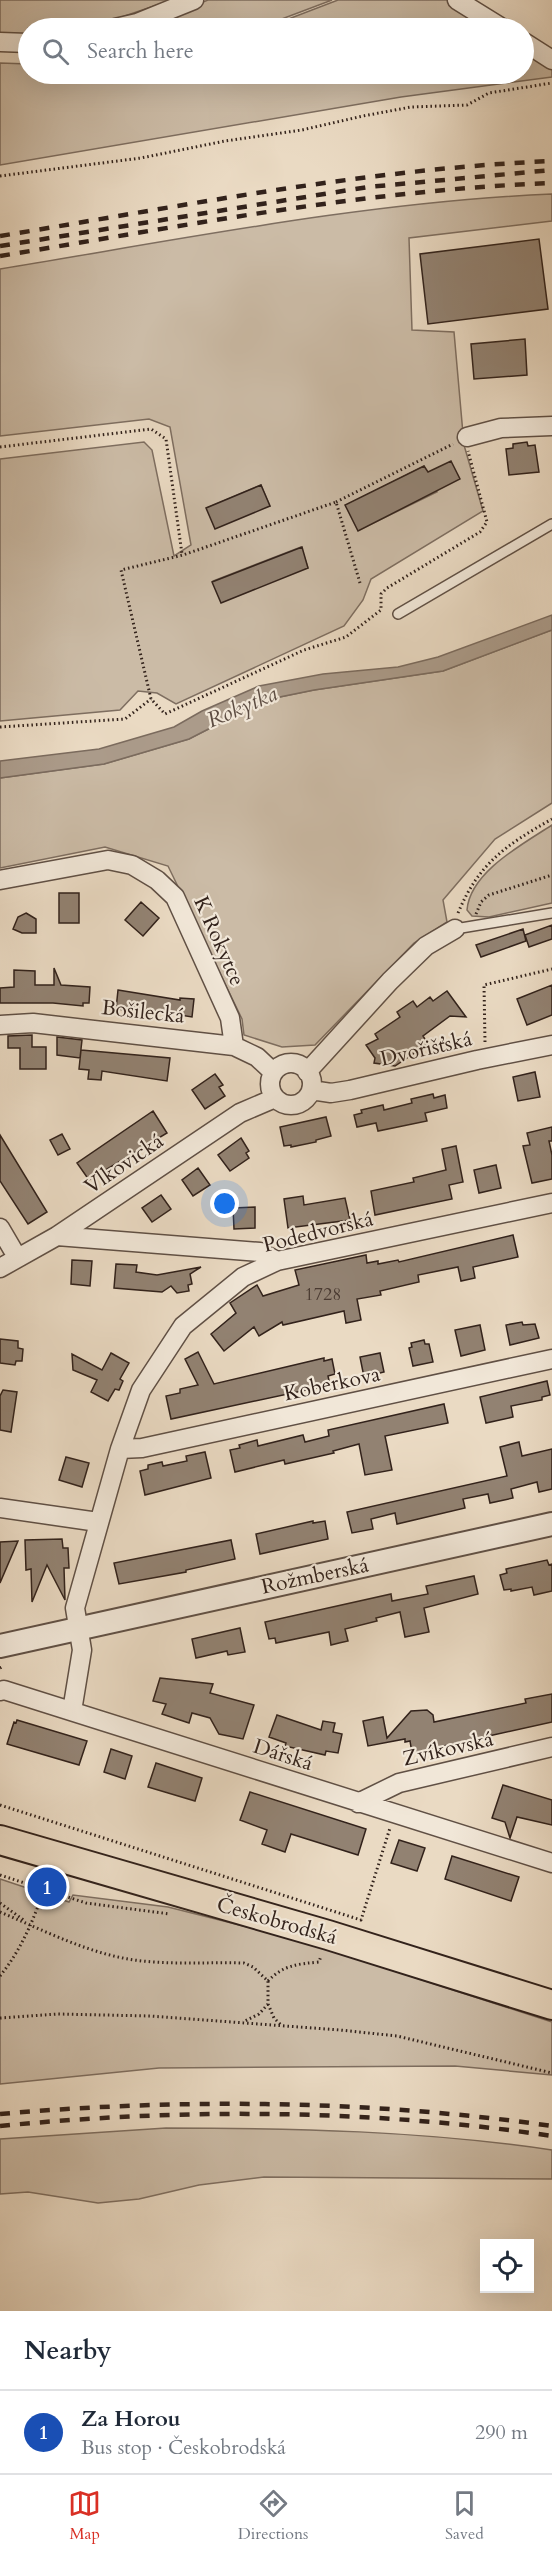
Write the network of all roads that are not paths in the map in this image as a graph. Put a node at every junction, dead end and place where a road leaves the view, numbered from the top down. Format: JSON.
{"nodes":[{"id":1,"x":194,"y":0,"type":"edge"},
{"id":2,"x":457,"y":0,"type":"edge"},
{"id":3,"x":149,"y":18,"type":"edge"},
{"id":4,"x":486,"y":18,"type":"edge"},
{"id":5,"x":0,"y":42,"type":"edge"},
{"id":6,"x":18,"y":43,"type":"edge"},
{"id":7,"x":534,"y":48,"type":"edge"},
{"id":8,"x":552,"y":60,"type":"edge"},
{"id":9,"x":552,"y":426,"type":"edge"},
{"id":10,"x":465,"y":438,"type":"road end"},
{"id":11,"x":552,"y":524,"type":"edge"},
{"id":12,"x":398,"y":614,"type":"dead end"},
{"id":13,"x":0,"y":880,"type":"edge"},
{"id":14,"x":552,"y":913,"type":"edge"},
{"id":15,"x":463,"y":928,"type":"joint"},
{"id":16,"x":0,"y":1025,"type":"edge"},
{"id":17,"x":234,"y":1046,"type":"junction"},
{"id":18,"x":551,"y":1049,"type":"edge"},
{"id":19,"x":273,"y":1072,"type":"junction"},
{"id":20,"x":309,"y":1081,"type":"junction"},
{"id":21,"x":274,"y":1098,"type":"junction"},
{"id":22,"x":552,"y":1203,"type":"edge"},
{"id":23,"x":0,"y":1227,"type":"edge"},
{"id":24,"x":57,"y":1236,"type":"junction"},
{"id":25,"x":17,"y":1257,"type":"junction"},
{"id":26,"x":277,"y":1261,"type":"junction"},
{"id":27,"x":0,"y":1268,"type":"edge"},
{"id":28,"x":552,"y":1359,"type":"edge"},
{"id":29,"x":120,"y":1449,"type":"junction"},
{"id":30,"x":0,"y":1508,"type":"edge"},
{"id":31,"x":98,"y":1522,"type":"junction"},
{"id":32,"x":552,"y":1524,"type":"edge"},
{"id":33,"x":77,"y":1628,"type":"junction"},
{"id":34,"x":1,"y":1660,"type":"edge"},
{"id":35,"x":0,"y":1691,"type":"edge"},
{"id":36,"x":72,"y":1711,"type":"junction"},
{"id":37,"x":552,"y":1747,"type":"edge"},
{"id":38,"x":358,"y":1803,"type":"junction"},
{"id":39,"x":0,"y":1840,"type":"edge"},
{"id":40,"x":552,"y":1863,"type":"edge"},
{"id":41,"x":552,"y":2006,"type":"edge"}],
"edges":[{"from":1,"to":3,"type":"street"},
{"from":2,"to":4,"type":"street"},
{"from":5,"to":6,"type":"street"},
{"from":7,"to":8,"type":"street"},
{"from":9,"to":10,"type":"street"},
{"from":11,"to":12,"type":"lane"},
{"from":13,"to":17,"type":"street","name":"K Rokytce"},
{"from":14,"to":15,"type":"lane"},
{"from":15,"to":20,"type":"street"},
{"from":16,"to":17,"type":"street","name":"Bošilecká"},
{"from":17,"to":19,"type":"street","name":"Bošilecká"},
{"from":18,"to":20,"type":"street","name":"Dvořišťská"},
{"from":19,"to":20,"type":"street"},
{"from":19,"to":21,"type":"street"},
{"from":20,"to":21,"type":"street"},
{"from":21,"to":24,"type":"street","name":"Vlkovická"},
{"from":22,"to":26,"type":"street","name":"Podedvorská"},
{"from":23,"to":25,"type":"street"},
{"from":24,"to":25,"type":"street","name":"Vlkovická"},
{"from":24,"to":26,"type":"street"},
{"from":25,"to":27,"type":"street","name":"Vlkovická"},
{"from":26,"to":29,"type":"street","name":"Podedvorská"},
{"from":28,"to":29,"type":"street","name":"Koberkova"},
{"from":29,"to":31,"type":"street","name":"Podedvorská"},
{"from":30,"to":31,"type":"street"},
{"from":31,"to":33,"type":"street","name":"Podedvorská"},
{"from":32,"to":33,"type":"street","name":"Rožmberská"},
{"from":33,"to":34,"type":"street","name":"Rožmberská"},
{"from":33,"to":36,"type":"street"},
{"from":35,"to":36,"type":"street","name":"Dářská"},
{"from":36,"to":38,"type":"street","name":"Dářská"},
{"from":37,"to":38,"type":"street","name":"Zvíkovská"},
{"from":38,"to":40,"type":"street","name":"Dářská"},
{"from":39,"to":41,"type":"main road","name":"Českobrodská"}]}
